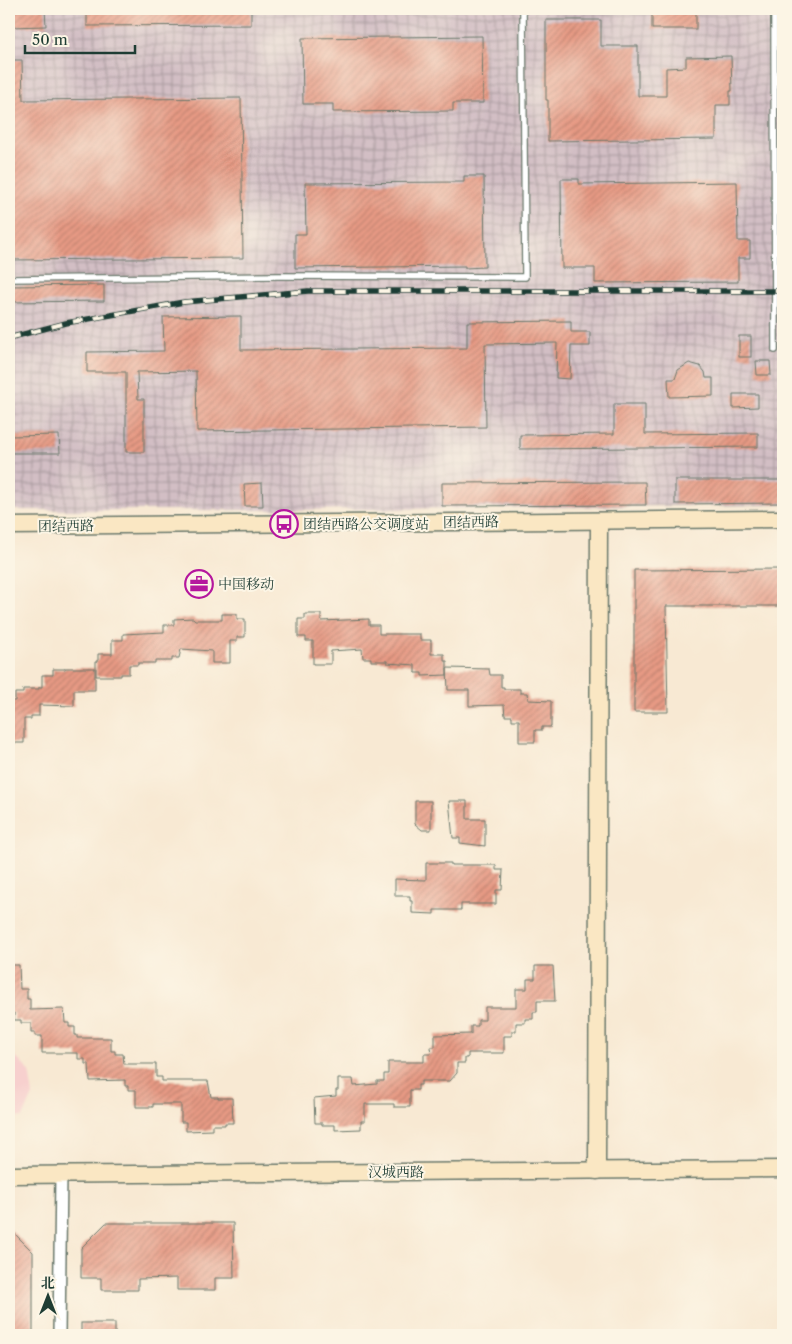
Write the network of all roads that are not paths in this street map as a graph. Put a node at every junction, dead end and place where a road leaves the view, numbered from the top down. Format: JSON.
{"nodes":[{"id":1,"x":523,"y":9,"type":"edge"},
{"id":2,"x":774,"y":9,"type":"edge"},
{"id":3,"x":9,"y":279,"type":"edge"},
{"id":4,"x":775,"y":350,"type":"dead end"},
{"id":5,"x":783,"y":519,"type":"edge"},
{"id":6,"x":599,"y":521,"type":"junction"},
{"id":7,"x":9,"y":526,"type":"edge"},
{"id":8,"x":783,"y":1169,"type":"edge"},
{"id":9,"x":597,"y":1171,"type":"junction"},
{"id":10,"x":61,"y":1174,"type":"junction"},
{"id":11,"x":9,"y":1175,"type":"edge"},
{"id":12,"x":59,"y":1335,"type":"edge"}],
"edges":[{"from":1,"to":3,"type":"lane"},
{"from":2,"to":4,"type":"lane"},
{"from":5,"to":6,"type":"street","name":"团结西路"},
{"from":6,"to":7,"type":"street","name":"团结西路"},
{"from":6,"to":9,"type":"street"},
{"from":8,"to":9,"type":"street","name":"汉城西路"},
{"from":9,"to":10,"type":"street","name":"汉城西路"},
{"from":10,"to":11,"type":"street","name":"汉城西路"},
{"from":10,"to":12,"type":"street"}]}
